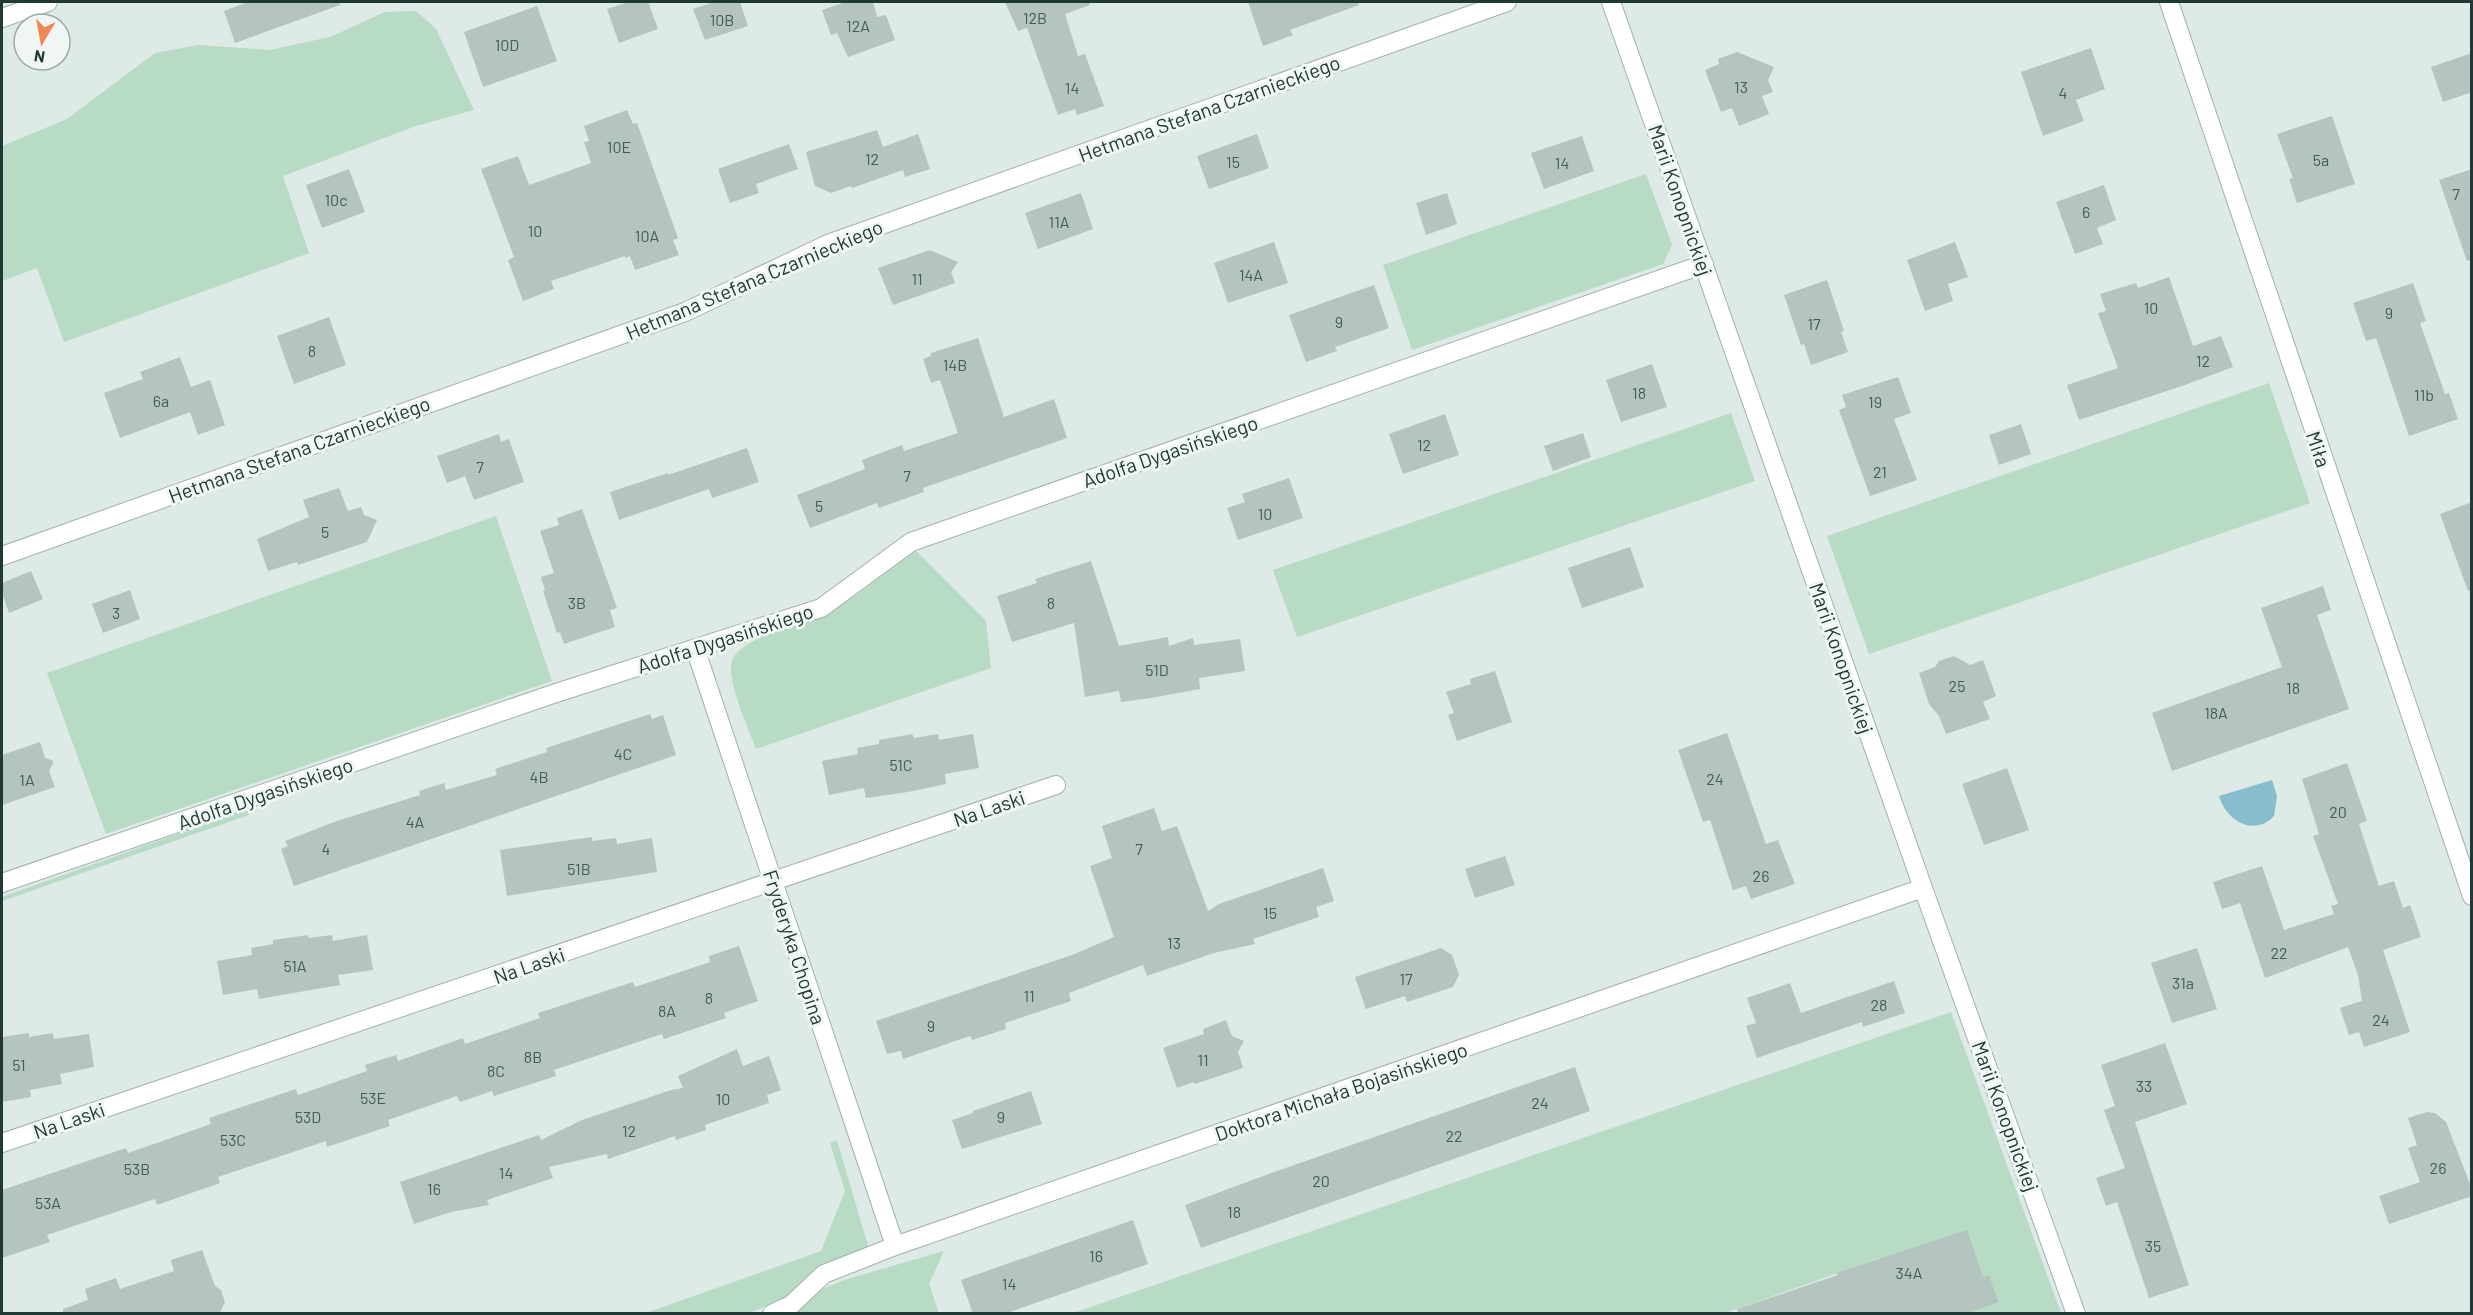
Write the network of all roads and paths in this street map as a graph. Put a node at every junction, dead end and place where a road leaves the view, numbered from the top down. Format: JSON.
{"nodes":[{"id":1,"x":48,"y":2,"type":"edge"},
{"id":2,"x":1507,"y":2,"type":"edge"},
{"id":3,"x":1611,"y":2,"type":"edge"},
{"id":4,"x":2169,"y":2,"type":"edge"},
{"id":5,"x":2,"y":18,"type":"edge"},
{"id":6,"x":1704,"y":264,"type":"junction"},
{"id":7,"x":2,"y":556,"type":"edge"},
{"id":8,"x":695,"y":648,"type":"junction"},
{"id":9,"x":1056,"y":785,"type":"dead end"},
{"id":10,"x":773,"y":881,"type":"junction"},
{"id":11,"x":2,"y":883,"type":"edge"},
{"id":12,"x":1923,"y":888,"type":"junction"},
{"id":13,"x":2472,"y":896,"type":"edge"},
{"id":14,"x":2,"y":1143,"type":"edge"},
{"id":15,"x":895,"y":1246,"type":"junction"},
{"id":16,"x":772,"y":1314,"type":"edge"},
{"id":17,"x":2076,"y":1314,"type":"edge"}],
"edges":[{"from":1,"to":5,"type":"street"},
{"from":2,"to":7,"type":"street","name":"Hetmana Stefana Czarnieckiego"},
{"from":3,"to":6,"type":"street","name":"Marii Konopnickiej"},
{"from":4,"to":13,"type":"street","name":"Miła"},
{"from":6,"to":8,"type":"street","name":"Adolfa Dygasińskiego"},
{"from":6,"to":12,"type":"street","name":"Marii Konopnickiej"},
{"from":8,"to":10,"type":"street","name":"Fryderyka Chopina"},
{"from":8,"to":11,"type":"street","name":"Adolfa Dygasińskiego"},
{"from":9,"to":10,"type":"street","name":"Na Laski"},
{"from":10,"to":14,"type":"street","name":"Na Laski"},
{"from":10,"to":15,"type":"street","name":"Fryderyka Chopina"},
{"from":12,"to":15,"type":"street","name":"Doktora Michała Bojasińskiego"},
{"from":12,"to":17,"type":"street","name":"Marii Konopnickiej"},
{"from":15,"to":16,"type":"street","name":"Doktora Michała Bojasińskiego"}]}
